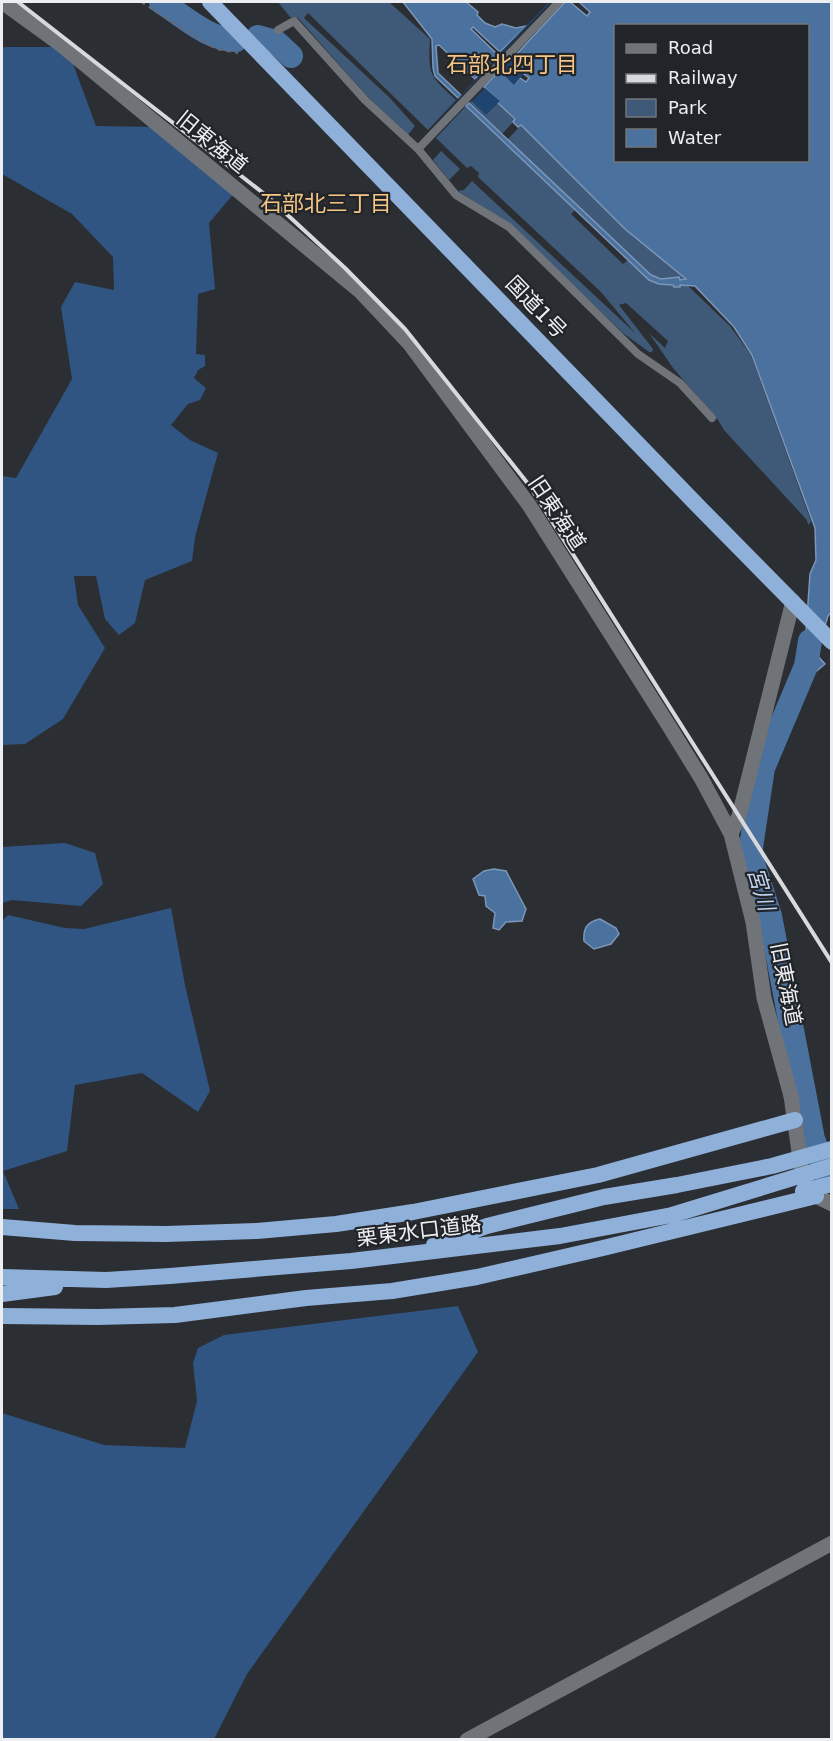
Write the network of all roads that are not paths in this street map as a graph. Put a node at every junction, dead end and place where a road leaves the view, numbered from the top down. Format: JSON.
{"nodes":[{"id":1,"x":2,"y":2,"type":"edge"},
{"id":2,"x":210,"y":2,"type":"edge"},
{"id":3,"x":559,"y":2,"type":"edge"},
{"id":4,"x":278,"y":30,"type":"dead end"},
{"id":5,"x":418,"y":149,"type":"junction"},
{"id":6,"x":712,"y":418,"type":"dead end"},
{"id":7,"x":797,"y":605,"type":"junction"},
{"id":8,"x":828,"y":638,"type":"edge"},
{"id":9,"x":731,"y":834,"type":"junction"},
{"id":10,"x":795,"y":1120,"type":"junction"},
{"id":11,"x":831,"y":1149,"type":"edge"},
{"id":12,"x":831,"y":1166,"type":"edge"},
{"id":13,"x":831,"y":1184,"type":"edge"},
{"id":14,"x":826,"y":1201,"type":"edge"},
{"id":15,"x":672,"y":1215,"type":"junction"},
{"id":16,"x":2,"y":1227,"type":"edge"},
{"id":17,"x":405,"y":1256,"type":"junction"},
{"id":18,"x":2,"y":1269,"type":"edge"},
{"id":19,"x":2,"y":1277,"type":"edge"},
{"id":20,"x":106,"y":1280,"type":"junction"},
{"id":21,"x":2,"y":1294,"type":"edge"},
{"id":22,"x":2,"y":1316,"type":"edge"},
{"id":23,"x":831,"y":1543,"type":"edge"},
{"id":24,"x":467,"y":1740,"type":"edge"}],
"edges":[{"from":1,"to":9,"type":"street","name":"旧東海道"},
{"from":2,"to":7,"type":"highway","name":"国道1号"},
{"from":3,"to":5,"type":"lane"},
{"from":4,"to":5,"type":"lane"},
{"from":5,"to":6,"type":"lane"},
{"from":7,"to":8,"type":"highway","name":"国道1号"},
{"from":7,"to":9,"type":"street"},
{"from":9,"to":10,"type":"street","name":"旧東海道"},
{"from":10,"to":14,"type":"street","name":"旧東海道"},
{"from":10,"to":16,"type":"highway"},
{"from":11,"to":17,"type":"highway"},
{"from":12,"to":15,"type":"highway","name":"栗東水口道路"},
{"from":13,"to":15,"type":"highway"},
{"from":14,"to":22,"type":"highway"},
{"from":15,"to":17,"type":"highway","name":"栗東水口道路"},
{"from":17,"to":20,"type":"highway","name":"栗東水口道路"},
{"from":18,"to":20,"type":"highway"},
{"from":19,"to":20,"type":"highway","name":"栗東水口道路"},
{"from":20,"to":21,"type":"highway"},
{"from":23,"to":24,"type":"street"}]}
